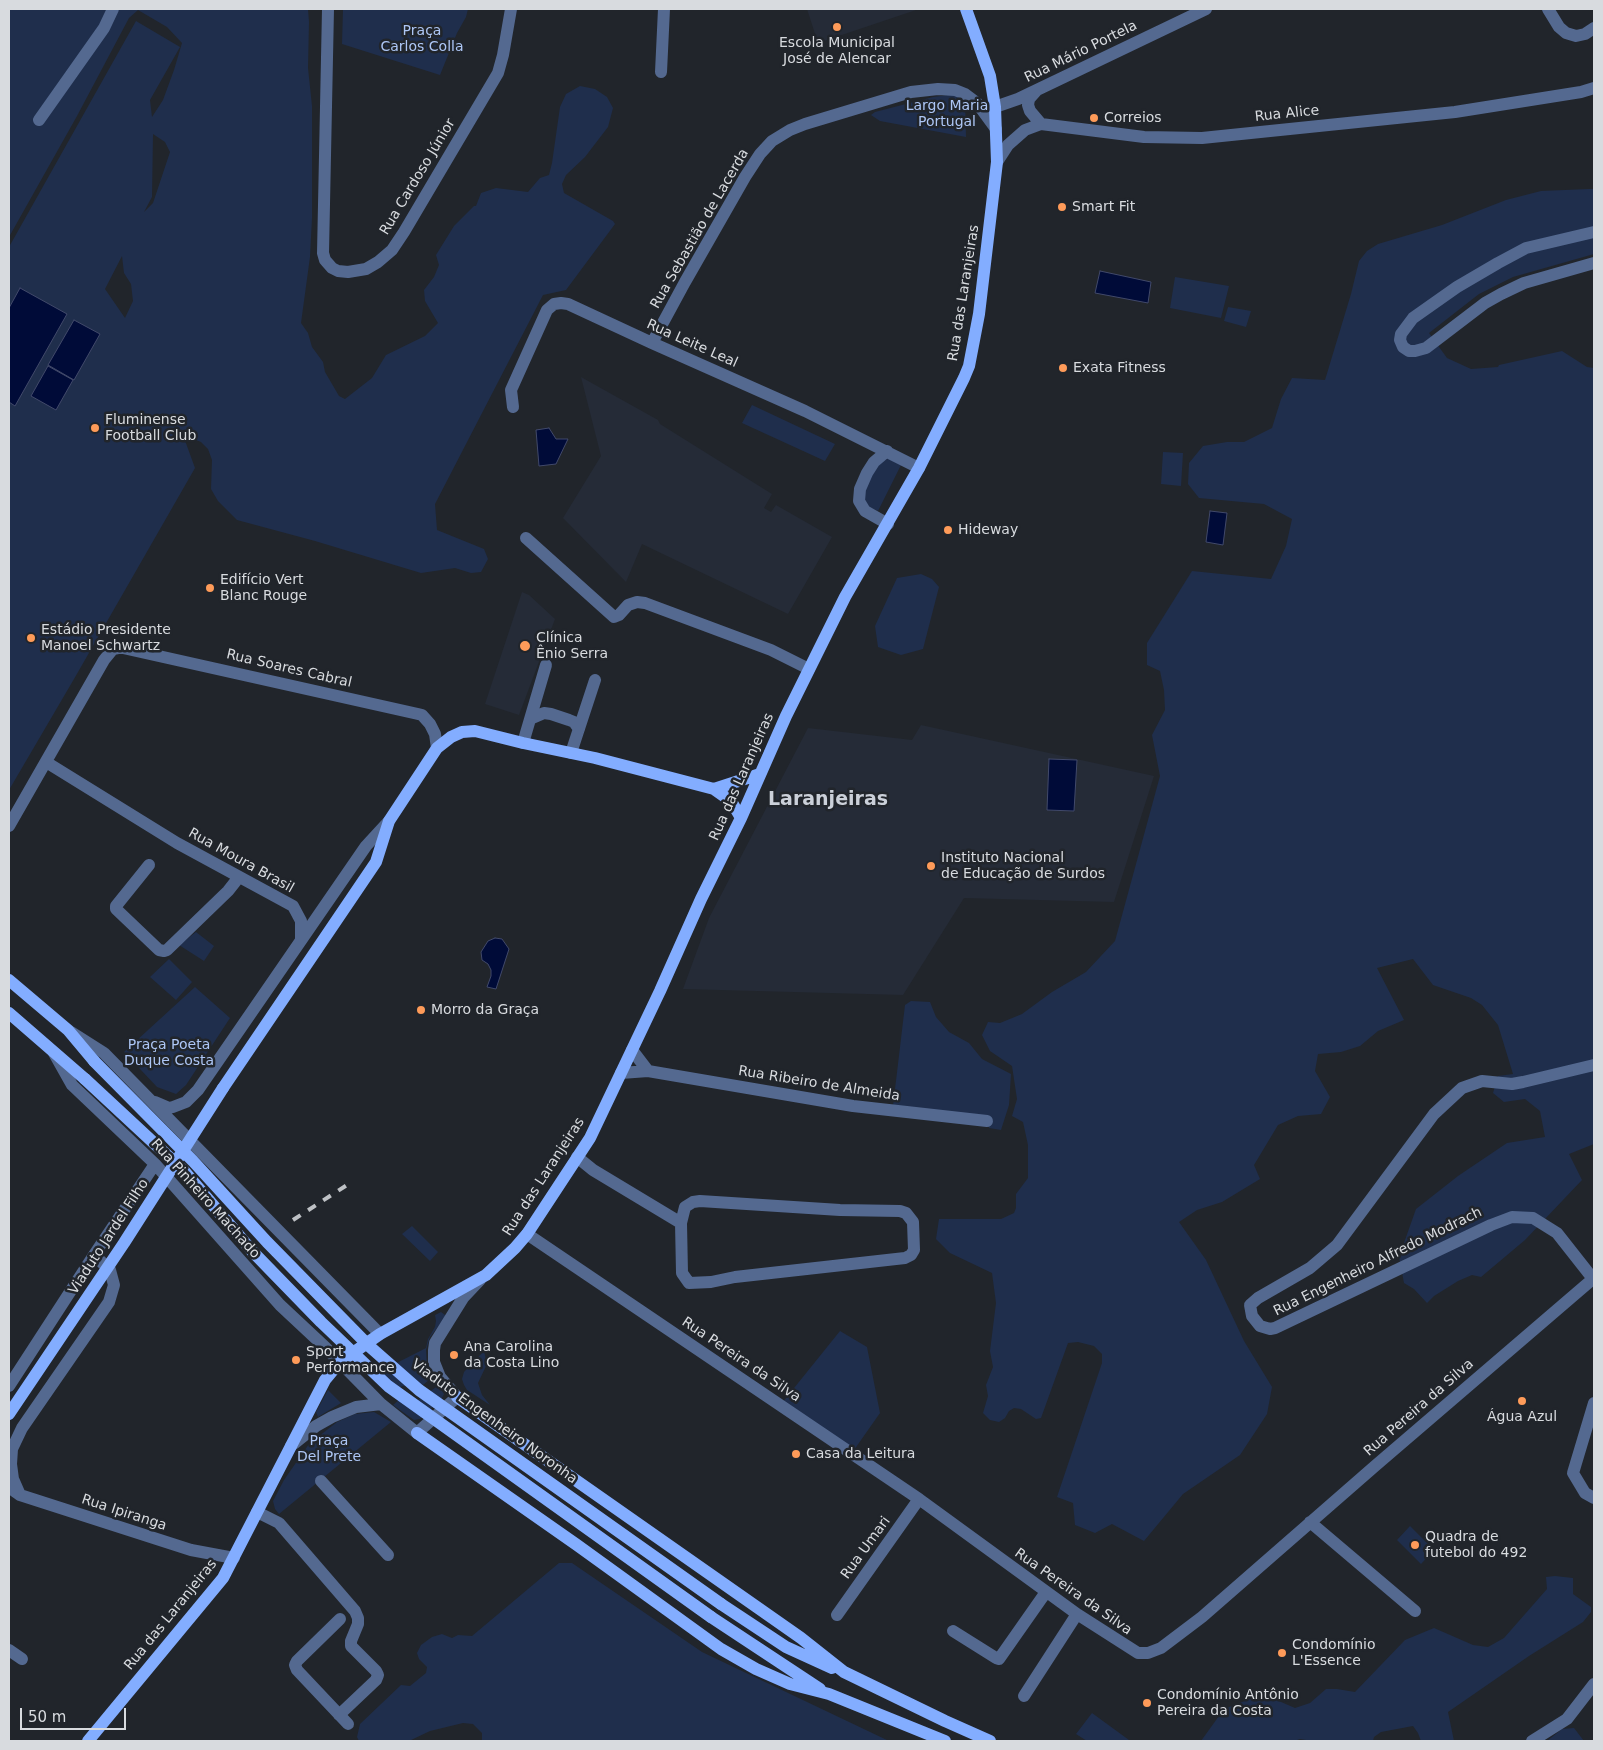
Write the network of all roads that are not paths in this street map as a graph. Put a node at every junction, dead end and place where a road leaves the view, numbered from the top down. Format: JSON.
{"nodes":[{"id":1,"x":113,"y":9,"type":"edge"},
{"id":2,"x":328,"y":9,"type":"edge"},
{"id":3,"x":511,"y":9,"type":"edge"},
{"id":4,"x":664,"y":9,"type":"edge"},
{"id":5,"x":966,"y":9,"type":"edge"},
{"id":6,"x":1206,"y":9,"type":"edge"},
{"id":7,"x":1548,"y":9,"type":"edge"},
{"id":8,"x":1594,"y":28,"type":"edge"},
{"id":9,"x":661,"y":72,"type":"dead end"},
{"id":10,"x":1594,"y":88,"type":"edge"},
{"id":11,"x":1037,"y":90,"type":"junction"},
{"id":12,"x":996,"y":106,"type":"junction"},
{"id":13,"x":39,"y":120,"type":"dead end"},
{"id":14,"x":1041,"y":124,"type":"junction"},
{"id":15,"x":996,"y":129,"type":"junction"},
{"id":16,"x":998,"y":162,"type":"junction"},
{"id":17,"x":1594,"y":232,"type":"edge"},
{"id":18,"x":1594,"y":263,"type":"edge"},
{"id":19,"x":652,"y":344,"type":"junction"},
{"id":20,"x":513,"y":407,"type":"dead end"},
{"id":21,"x":887,"y":451,"type":"junction"},
{"id":22,"x":919,"y":468,"type":"junction"},
{"id":23,"x":888,"y":524,"type":"junction"},
{"id":24,"x":526,"y":538,"type":"dead end"},
{"id":25,"x":546,"y":664,"type":"dead end"},
{"id":26,"x":809,"y":669,"type":"junction"},
{"id":27,"x":595,"y":680,"type":"dead end"},
{"id":28,"x":530,"y":719,"type":"junction"},
{"id":29,"x":579,"y":729,"type":"junction"},
{"id":30,"x":523,"y":743,"type":"junction"},
{"id":31,"x":437,"y":748,"type":"junction"},
{"id":32,"x":571,"y":753,"type":"junction"},
{"id":33,"x":46,"y":762,"type":"junction"},
{"id":34,"x":760,"y":774,"type":"junction"},
{"id":35,"x":714,"y":789,"type":"junction"},
{"id":36,"x":741,"y":818,"type":"junction"},
{"id":37,"x":389,"y":821,"type":"junction"},
{"id":38,"x":9,"y":826,"type":"edge"},
{"id":39,"x":149,"y":865,"type":"dead end"},
{"id":40,"x":239,"y":877,"type":"junction"},
{"id":41,"x":301,"y":939,"type":"junction"},
{"id":42,"x":9,"y":980,"type":"edge"},
{"id":43,"x":9,"y":1013,"type":"edge"},
{"id":44,"x":68,"y":1030,"type":"junction"},
{"id":45,"x":632,"y":1050,"type":"junction"},
{"id":46,"x":52,"y":1051,"type":"junction"},
{"id":47,"x":1594,"y":1065,"type":"edge"},
{"id":48,"x":648,"y":1071,"type":"junction"},
{"id":49,"x":621,"y":1073,"type":"junction"},
{"id":50,"x":152,"y":1101,"type":"junction"},
{"id":51,"x":987,"y":1121,"type":"dead end"},
{"id":52,"x":577,"y":1157,"type":"junction"},
{"id":53,"x":156,"y":1164,"type":"junction"},
{"id":54,"x":681,"y":1223,"type":"junction"},
{"id":55,"x":527,"y":1234,"type":"junction"},
{"id":56,"x":94,"y":1254,"type":"junction"},
{"id":57,"x":486,"y":1275,"type":"junction"},
{"id":58,"x":1594,"y":1279,"type":"edge"},
{"id":59,"x":344,"y":1298,"type":"junction"},
{"id":60,"x":308,"y":1330,"type":"junction"},
{"id":61,"x":380,"y":1334,"type":"junction"},
{"id":62,"x":340,"y":1362,"type":"junction"},
{"id":63,"x":9,"y":1386,"type":"edge"},
{"id":64,"x":457,"y":1396,"type":"junction"},
{"id":65,"x":1594,"y":1403,"type":"edge"},
{"id":66,"x":381,"y":1404,"type":"junction"},
{"id":67,"x":9,"y":1414,"type":"edge"},
{"id":68,"x":417,"y":1433,"type":"junction"},
{"id":69,"x":291,"y":1446,"type":"junction"},
{"id":70,"x":321,"y":1481,"type":"dead end"},
{"id":71,"x":9,"y":1487,"type":"edge"},
{"id":72,"x":20,"y":1495,"type":"junction"},
{"id":73,"x":1594,"y":1498,"type":"edge"},
{"id":74,"x":919,"y":1499,"type":"junction"},
{"id":75,"x":257,"y":1512,"type":"junction"},
{"id":76,"x":1310,"y":1522,"type":"junction"},
{"id":77,"x":388,"y":1556,"type":"dead end"},
{"id":78,"x":234,"y":1558,"type":"junction"},
{"id":79,"x":1046,"y":1592,"type":"junction"},
{"id":80,"x":1415,"y":1611,"type":"dead end"},
{"id":81,"x":1077,"y":1614,"type":"junction"},
{"id":82,"x":837,"y":1615,"type":"dead end"},
{"id":83,"x":340,"y":1619,"type":"dead end"},
{"id":84,"x":953,"y":1631,"type":"dead end"},
{"id":85,"x":9,"y":1650,"type":"edge"},
{"id":86,"x":22,"y":1659,"type":"dead end"},
{"id":87,"x":844,"y":1672,"type":"junction"},
{"id":88,"x":1594,"y":1684,"type":"edge"},
{"id":89,"x":829,"y":1694,"type":"junction"},
{"id":90,"x":1024,"y":1696,"type":"dead end"},
{"id":91,"x":88,"y":1741,"type":"edge"},
{"id":92,"x":945,"y":1741,"type":"edge"},
{"id":93,"x":990,"y":1741,"type":"edge"},
{"id":94,"x":1532,"y":1741,"type":"edge"}],
"edges":[{"from":1,"to":13,"type":"street"},
{"from":2,"to":3,"type":"street","name":"Rua Cardoso Júnior"},
{"from":4,"to":9,"type":"street"},
{"from":5,"to":12,"type":"main road","name":"Rua das Laranjeiras"},
{"from":6,"to":11,"type":"street","name":"Rua Mário Portela"},
{"from":7,"to":8,"type":"street"},
{"from":10,"to":14,"type":"street","name":"Rua Alice"},
{"from":11,"to":12,"type":"street","name":"Rua Mário Portela"},
{"from":11,"to":14,"type":"street"},
{"from":12,"to":15,"type":"main road","name":"Rua das Laranjeiras"},
{"from":14,"to":16,"type":"street"},
{"from":15,"to":16,"type":"main road","name":"Rua das Laranjeiras"},
{"from":15,"to":19,"type":"street","name":"Rua Sebastião de Lacerda"},
{"from":16,"to":22,"type":"main road","name":"Rua das Laranjeiras"},
{"from":17,"to":18,"type":"street"},
{"from":19,"to":20,"type":"street","name":"Rua Leite Leal"},
{"from":19,"to":21,"type":"street","name":"Rua Leite Leal"},
{"from":21,"to":22,"type":"street","name":"Rua Leite Leal"},
{"from":21,"to":23,"type":"street"},
{"from":22,"to":23,"type":"main road","name":"Rua das Laranjeiras"},
{"from":23,"to":26,"type":"main road","name":"Rua das Laranjeiras"},
{"from":24,"to":26,"type":"street"},
{"from":25,"to":28,"type":"street"},
{"from":26,"to":34,"type":"main road","name":"Rua das Laranjeiras"},
{"from":27,"to":29,"type":"street"},
{"from":28,"to":29,"type":"street"},
{"from":28,"to":30,"type":"street"},
{"from":29,"to":32,"type":"street"},
{"from":30,"to":31,"type":"main road"},
{"from":30,"to":32,"type":"main road"},
{"from":31,"to":33,"type":"street","name":"Rua Soares Cabral"},
{"from":31,"to":37,"type":"main road","name":"Viaduto Jardel Filho"},
{"from":32,"to":35,"type":"main road"},
{"from":33,"to":38,"type":"street"},
{"from":33,"to":40,"type":"street","name":"Rua Moura Brasil"},
{"from":34,"to":35,"type":"main road"},
{"from":34,"to":36,"type":"main road","name":"Rua das Laranjeiras"},
{"from":35,"to":36,"type":"main road"},
{"from":36,"to":45,"type":"main road","name":"Rua das Laranjeiras"},
{"from":37,"to":41,"type":"street"},
{"from":37,"to":67,"type":"main road","name":"Viaduto Jardel Filho","bridge":true},
{"from":39,"to":40,"type":"street"},
{"from":40,"to":41,"type":"street","name":"Rua Moura Brasil"},
{"from":41,"to":50,"type":"street"},
{"from":42,"to":44,"type":"main road","name":"Rua Pinheiro Machado"},
{"from":43,"to":46,"type":"main road","name":"Rua Pinheiro Machado"},
{"from":44,"to":50,"type":"street","name":"Rua Pinheiro Machado"},
{"from":44,"to":87,"type":"main road","name":"Viaduto Engenheiro Noronha","bridge":true},
{"from":45,"to":48,"type":"street"},
{"from":45,"to":49,"type":"main road","name":"Rua das Laranjeiras"},
{"from":46,"to":53,"type":"street","name":"Rua Pinheiro Machado"},
{"from":46,"to":89,"type":"main road","bridge":true},
{"from":47,"to":58,"type":"street","name":"Rua Engenheiro Alfredo Modrach"},
{"from":48,"to":49,"type":"street","name":"Rua Ribeiro de Almeida"},
{"from":48,"to":51,"type":"street","name":"Rua Ribeiro de Almeida"},
{"from":49,"to":52,"type":"main road","name":"Rua das Laranjeiras"},
{"from":50,"to":59,"type":"street","name":"Rua Pinheiro Machado"},
{"from":52,"to":54,"type":"street"},
{"from":52,"to":55,"type":"main road","name":"Rua das Laranjeiras"},
{"from":53,"to":56,"type":"street"},
{"from":53,"to":60,"type":"street","name":"Rua Pinheiro Machado"},
{"from":54,"to":54,"type":"street"},
{"from":55,"to":57,"type":"main road","name":"Rua das Laranjeiras"},
{"from":55,"to":74,"type":"street","name":"Rua Pereira da Silva"},
{"from":56,"to":63,"type":"street"},
{"from":56,"to":72,"type":"street"},
{"from":57,"to":61,"type":"main road","name":"Rua das Laranjeiras"},
{"from":57,"to":64,"type":"street"},
{"from":58,"to":76,"type":"street","name":"Rua Pereira da Silva"},
{"from":59,"to":60,"type":"street"},
{"from":59,"to":61,"type":"street","name":"Rua Pinheiro Machado"},
{"from":60,"to":62,"type":"street","name":"Rua Pinheiro Machado"},
{"from":61,"to":62,"type":"main road","name":"Rua das Laranjeiras"},
{"from":62,"to":66,"type":"street","name":"Rua Pinheiro Machado"},
{"from":62,"to":69,"type":"main road","name":"Rua das Laranjeiras"},
{"from":64,"to":68,"type":"street"},
{"from":64,"to":87,"type":"main road"},
{"from":65,"to":73,"type":"street"},
{"from":66,"to":68,"type":"street","name":"Rua Pinheiro Machado"},
{"from":66,"to":69,"type":"street","name":"Rua das Laranjeiras"},
{"from":68,"to":89,"type":"main road"},
{"from":69,"to":75,"type":"main road","name":"Rua das Laranjeiras"},
{"from":70,"to":77,"type":"street"},
{"from":71,"to":72,"type":"street","name":"Rua Ipiranga"},
{"from":72,"to":78,"type":"street","name":"Rua Ipiranga"},
{"from":74,"to":79,"type":"street","name":"Rua Pereira da Silva"},
{"from":74,"to":82,"type":"street","name":"Rua Umari"},
{"from":75,"to":78,"type":"main road","name":"Rua das Laranjeiras"},
{"from":75,"to":83,"type":"street"},
{"from":76,"to":80,"type":"street"},
{"from":76,"to":81,"type":"street","name":"Rua Pereira da Silva"},
{"from":78,"to":91,"type":"main road","name":"Rua das Laranjeiras"},
{"from":79,"to":81,"type":"street","name":"Rua Pereira da Silva"},
{"from":79,"to":84,"type":"street"},
{"from":81,"to":90,"type":"street"},
{"from":85,"to":86,"type":"street"},
{"from":87,"to":93,"type":"main road"},
{"from":88,"to":94,"type":"street"},
{"from":89,"to":92,"type":"main road"}]}
